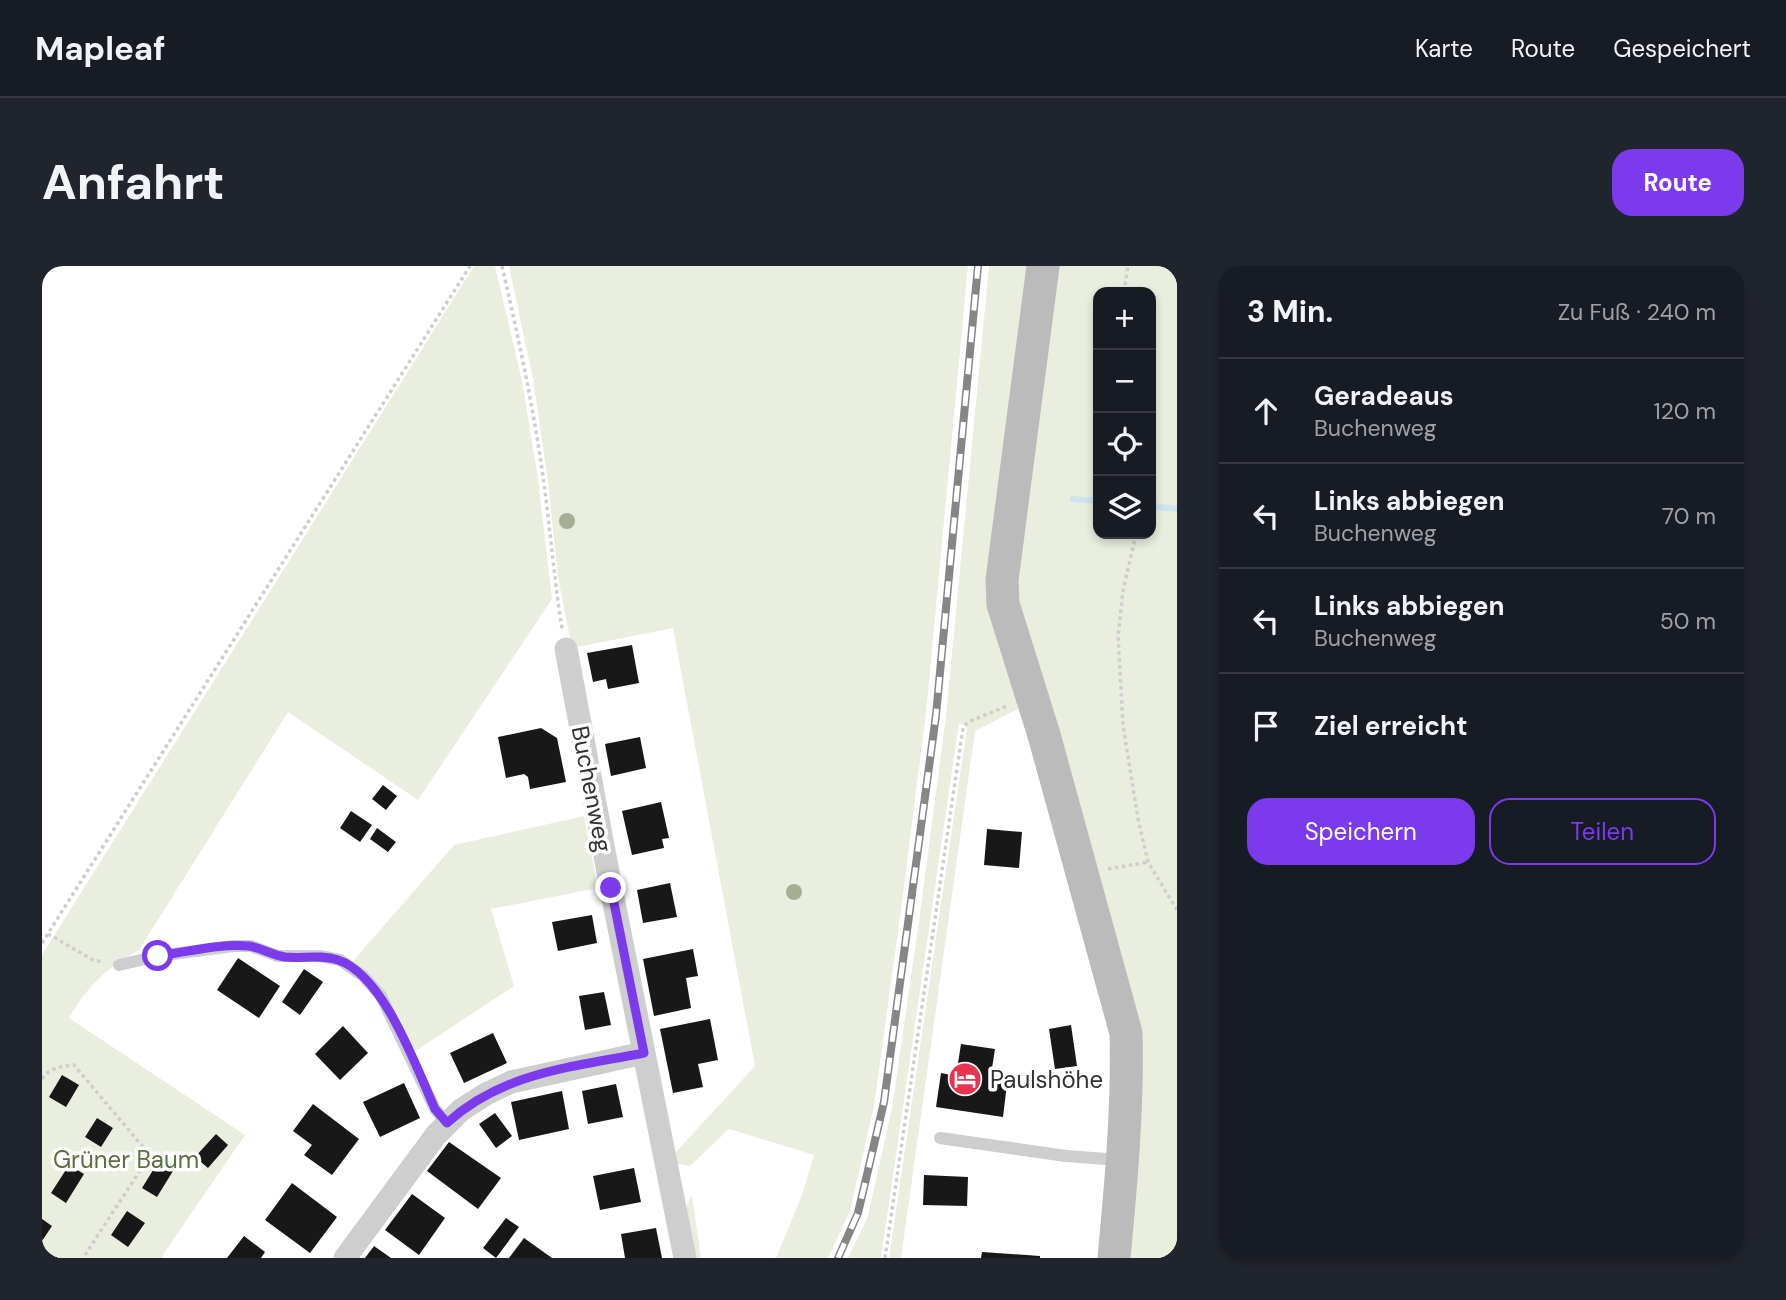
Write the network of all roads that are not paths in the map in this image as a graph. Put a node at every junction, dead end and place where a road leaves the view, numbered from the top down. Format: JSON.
{"nodes":[{"id":1,"x":1043,"y":266,"type":"edge"},
{"id":2,"x":566,"y":649,"type":"road end"},
{"id":3,"x":119,"y":965,"type":"road end"},
{"id":4,"x":644,"y":1053,"type":"junction"},
{"id":5,"x":447,"y":1123,"type":"junction"},
{"id":6,"x":940,"y":1138,"type":"dead end"},
{"id":7,"x":1124,"y":1160,"type":"junction"},
{"id":8,"x":345,"y":1258,"type":"edge"},
{"id":9,"x":685,"y":1258,"type":"edge"},
{"id":10,"x":1114,"y":1258,"type":"edge"}],
"edges":[{"from":1,"to":7,"type":"street"},
{"from":2,"to":4,"type":"street","name":"Buchenweg"},
{"from":3,"to":5,"type":"lane"},
{"from":4,"to":5,"type":"street"},
{"from":4,"to":9,"type":"street","name":"Buchenweg"},
{"from":5,"to":8,"type":"street"},
{"from":6,"to":7,"type":"lane"},
{"from":7,"to":10,"type":"street"}]}
